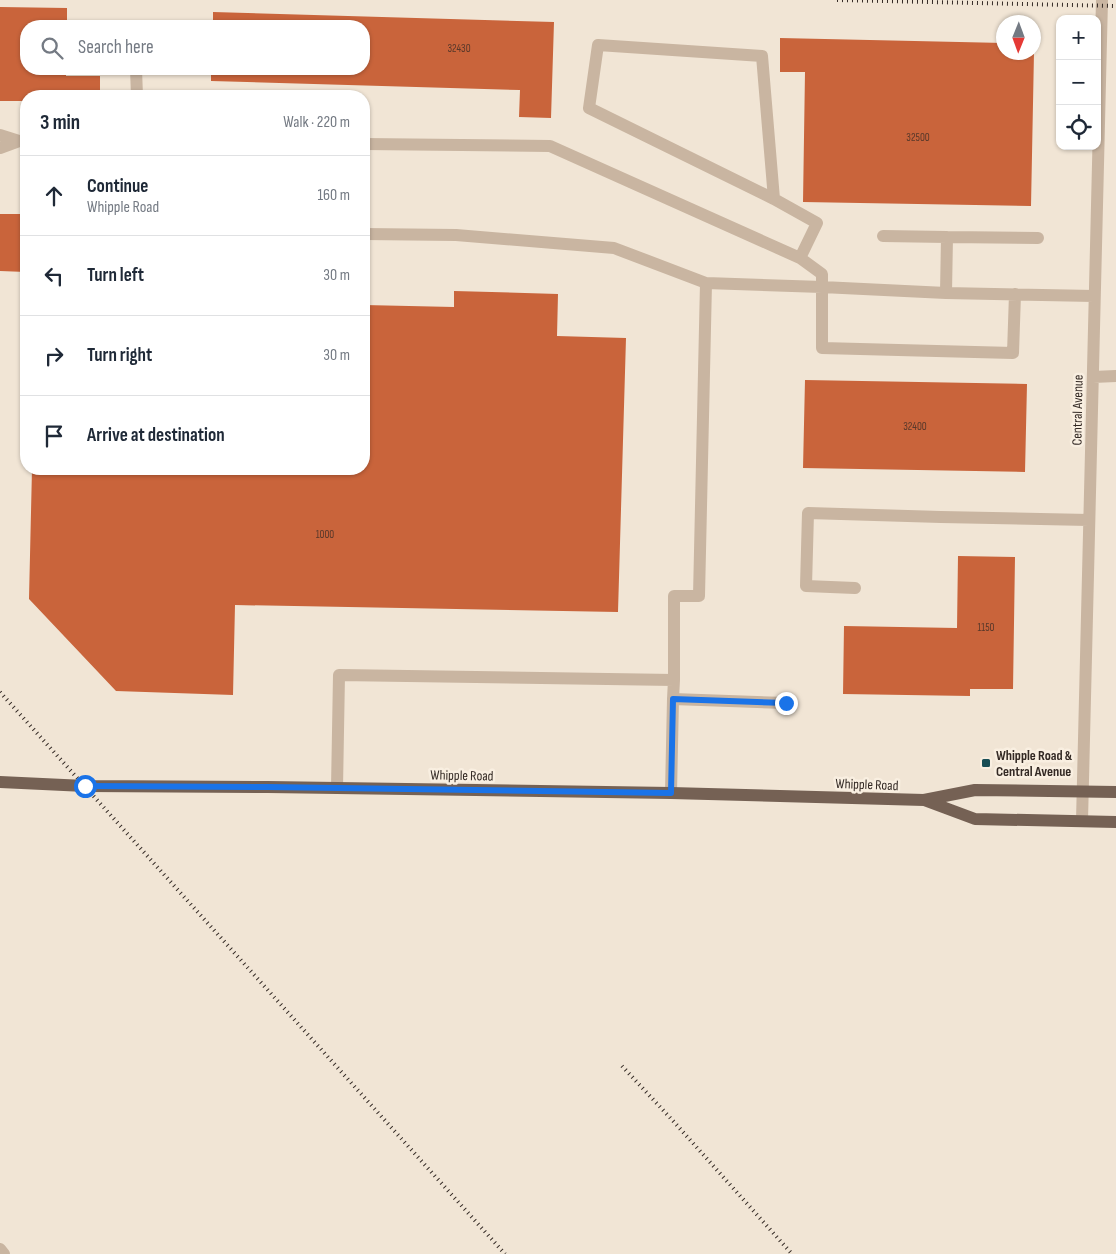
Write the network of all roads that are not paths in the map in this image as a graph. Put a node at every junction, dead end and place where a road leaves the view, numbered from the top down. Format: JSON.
{"nodes":[{"id":1,"x":1102,"y":0,"type":"edge"},
{"id":2,"x":136,"y":75,"type":"edge"},
{"id":3,"x":137,"y":90,"type":"edge"},
{"id":4,"x":0,"y":135,"type":"edge"},
{"id":5,"x":20,"y":140,"type":"edge"},
{"id":6,"x":20,"y":142,"type":"edge"},
{"id":7,"x":370,"y":144,"type":"edge"},
{"id":8,"x":0,"y":148,"type":"edge"},
{"id":9,"x":774,"y":198,"type":"junction"},
{"id":10,"x":370,"y":234,"type":"edge"},
{"id":11,"x":883,"y":236,"type":"dead end"},
{"id":12,"x":947,"y":237,"type":"junction"},
{"id":13,"x":1038,"y":238,"type":"dead end"},
{"id":14,"x":800,"y":258,"type":"junction"},
{"id":15,"x":706,"y":283,"type":"junction"},
{"id":16,"x":822,"y":287,"type":"junction"},
{"id":17,"x":946,"y":293,"type":"junction"},
{"id":18,"x":1015,"y":294,"type":"junction"},
{"id":19,"x":1094,"y":296,"type":"junction"},
{"id":20,"x":1116,"y":376,"type":"edge"},
{"id":21,"x":1092,"y":377,"type":"junction"},
{"id":22,"x":1089,"y":520,"type":"junction"},
{"id":23,"x":855,"y":588,"type":"dead end"},
{"id":24,"x":674,"y":680,"type":"junction"},
{"id":25,"x":673,"y":699,"type":"junction"},
{"id":26,"x":786,"y":703,"type":"dead end"},
{"id":27,"x":0,"y":782,"type":"edge"},
{"id":28,"x":337,"y":788,"type":"junction"},
{"id":29,"x":1083,"y":792,"type":"junction"},
{"id":30,"x":1116,"y":792,"type":"edge"},
{"id":31,"x":671,"y":793,"type":"junction"},
{"id":32,"x":924,"y":800,"type":"junction"},
{"id":33,"x":1082,"y":821,"type":"junction"},
{"id":34,"x":1116,"y":822,"type":"edge"},
{"id":35,"x":0,"y":1249,"type":"edge"},
{"id":36,"x":4,"y":1254,"type":"edge"}],
"edges":[{"from":1,"to":19,"type":"street","name":"Central Avenue"},
{"from":2,"to":3,"type":"street"},
{"from":4,"to":5,"type":"street"},
{"from":6,"to":8,"type":"street"},
{"from":7,"to":14,"type":"street"},
{"from":9,"to":9,"type":"street"},
{"from":9,"to":14,"type":"street"},
{"from":10,"to":15,"type":"street"},
{"from":11,"to":12,"type":"street"},
{"from":12,"to":13,"type":"street"},
{"from":12,"to":17,"type":"street"},
{"from":14,"to":16,"type":"street"},
{"from":15,"to":16,"type":"street"},
{"from":15,"to":24,"type":"street"},
{"from":16,"to":17,"type":"street"},
{"from":16,"to":18,"type":"street"},
{"from":17,"to":18,"type":"street"},
{"from":18,"to":19,"type":"street"},
{"from":19,"to":21,"type":"street","name":"Central Avenue"},
{"from":20,"to":21,"type":"street"},
{"from":21,"to":22,"type":"street","name":"Central Avenue"},
{"from":22,"to":23,"type":"street"},
{"from":22,"to":29,"type":"street","name":"Central Avenue"},
{"from":24,"to":25,"type":"street"},
{"from":24,"to":28,"type":"street"},
{"from":25,"to":26,"type":"street"},
{"from":25,"to":31,"type":"street"},
{"from":27,"to":28,"type":"main road","name":"Whipple Road"},
{"from":28,"to":31,"type":"main road","name":"Whipple Road"},
{"from":29,"to":30,"type":"main road","name":"Whipple Road"},
{"from":29,"to":32,"type":"main road","name":"Whipple Road"},
{"from":29,"to":33,"type":"street","name":"Central Avenue"},
{"from":31,"to":32,"type":"main road","name":"Whipple Road"},
{"from":32,"to":33,"type":"main road","name":"Whipple Road"},
{"from":33,"to":34,"type":"main road","name":"Whipple Road"},
{"from":35,"to":36,"type":"street"}]}
